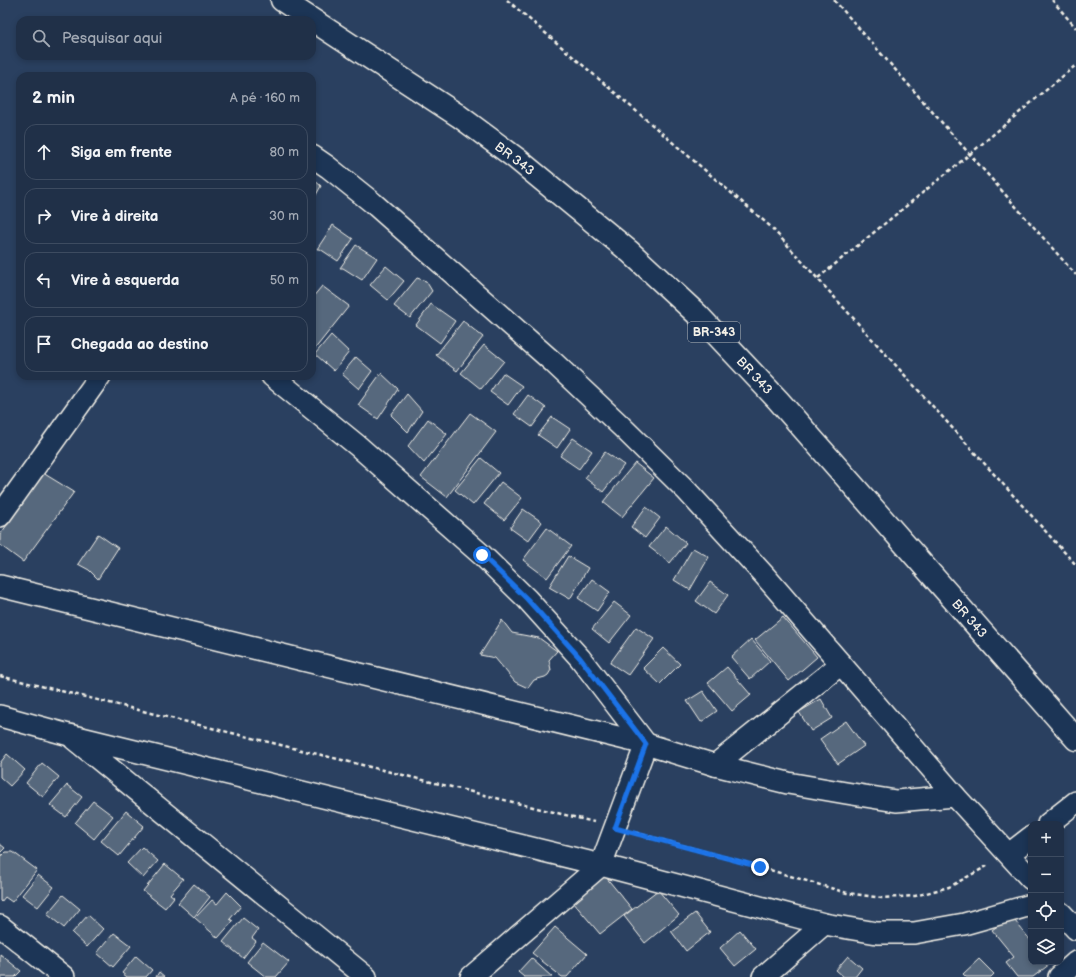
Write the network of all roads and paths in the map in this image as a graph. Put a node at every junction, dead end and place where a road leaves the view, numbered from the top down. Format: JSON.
{"nodes":[{"id":1,"x":282,"y":0,"type":"edge"},
{"id":2,"x":508,"y":0,"type":"edge"},
{"id":3,"x":834,"y":0,"type":"edge"},
{"id":4,"x":1052,"y":0,"type":"edge"},
{"id":5,"x":307,"y":16,"type":"edge"},
{"id":6,"x":316,"y":22,"type":"edge"},
{"id":7,"x":1076,"y":28,"type":"edge"},
{"id":8,"x":1076,"y":65,"type":"edge"},
{"id":9,"x":970,"y":154,"type":"junction"},
{"id":10,"x":316,"y":159,"type":"edge"},
{"id":11,"x":1076,"y":275,"type":"edge"},
{"id":12,"x":818,"y":278,"type":"junction"},
{"id":13,"x":97,"y":380,"type":"edge"},
{"id":14,"x":277,"y":380,"type":"edge"},
{"id":15,"x":0,"y":516,"type":"edge"},
{"id":16,"x":1076,"y":565,"type":"edge"},
{"id":17,"x":0,"y":586,"type":"edge"},
{"id":18,"x":841,"y":664,"type":"junction"},
{"id":19,"x":0,"y":676,"type":"edge"},
{"id":20,"x":0,"y":716,"type":"edge"},
{"id":21,"x":69,"y":735,"type":"junction"},
{"id":22,"x":1076,"y":739,"type":"edge"},
{"id":23,"x":646,"y":744,"type":"junction"},
{"id":24,"x":715,"y":765,"type":"junction"},
{"id":25,"x":955,"y":796,"type":"junction"},
{"id":26,"x":1076,"y":802,"type":"edge"},
{"id":27,"x":1052,"y":821,"type":"edge"},
{"id":28,"x":615,"y":828,"type":"junction"},
{"id":29,"x":1028,"y":839,"type":"edge"},
{"id":30,"x":1009,"y":854,"type":"junction"},
{"id":31,"x":601,"y":865,"type":"junction"},
{"id":32,"x":1028,"y":876,"type":"edge"},
{"id":33,"x":1028,"y":906,"type":"edge"},
{"id":34,"x":1064,"y":916,"type":"edge"},
{"id":35,"x":824,"y":924,"type":"junction"},
{"id":36,"x":0,"y":926,"type":"edge"},
{"id":37,"x":1076,"y":930,"type":"edge"},
{"id":38,"x":1076,"y":962,"type":"edge"},
{"id":39,"x":64,"y":977,"type":"edge"},
{"id":40,"x":366,"y":977,"type":"edge"},
{"id":41,"x":471,"y":977,"type":"edge"},
{"id":42,"x":763,"y":977,"type":"edge"},
{"id":43,"x":1059,"y":977,"type":"edge"}],
"edges":[{"from":1,"to":5,"type":"main road","name":"BR 343","number":"BR-343"},
{"from":2,"to":12,"type":"path"},
{"from":3,"to":9,"type":"path"},
{"from":4,"to":7,"type":"path"},
{"from":6,"to":22,"type":"main road","name":"BR 343","number":"BR-343"},
{"from":8,"to":9,"type":"path"},
{"from":9,"to":11,"type":"path"},
{"from":9,"to":12,"type":"path"},
{"from":10,"to":18,"type":"street"},
{"from":12,"to":16,"type":"path"},
{"from":13,"to":15,"type":"street"},
{"from":14,"to":23,"type":"street"},
{"from":17,"to":23,"type":"street"},
{"from":18,"to":24,"type":"street"},
{"from":18,"to":25,"type":"street"},
{"from":19,"to":28,"type":"path"},
{"from":20,"to":21,"type":"street"},
{"from":21,"to":31,"type":"street"},
{"from":21,"to":40,"type":"street"},
{"from":23,"to":24,"type":"street"},
{"from":23,"to":28,"type":"street"},
{"from":24,"to":25,"type":"street"},
{"from":25,"to":30,"type":"street"},
{"from":26,"to":27,"type":"street"},
{"from":28,"to":30,"type":"path"},
{"from":28,"to":31,"type":"street"},
{"from":29,"to":30,"type":"street"},
{"from":30,"to":32,"type":"street"},
{"from":31,"to":35,"type":"street"},
{"from":31,"to":41,"type":"street"},
{"from":33,"to":35,"type":"street"},
{"from":34,"to":37,"type":"street"},
{"from":35,"to":42,"type":"street"},
{"from":36,"to":39,"type":"street"},
{"from":38,"to":43,"type":"street"}]}
